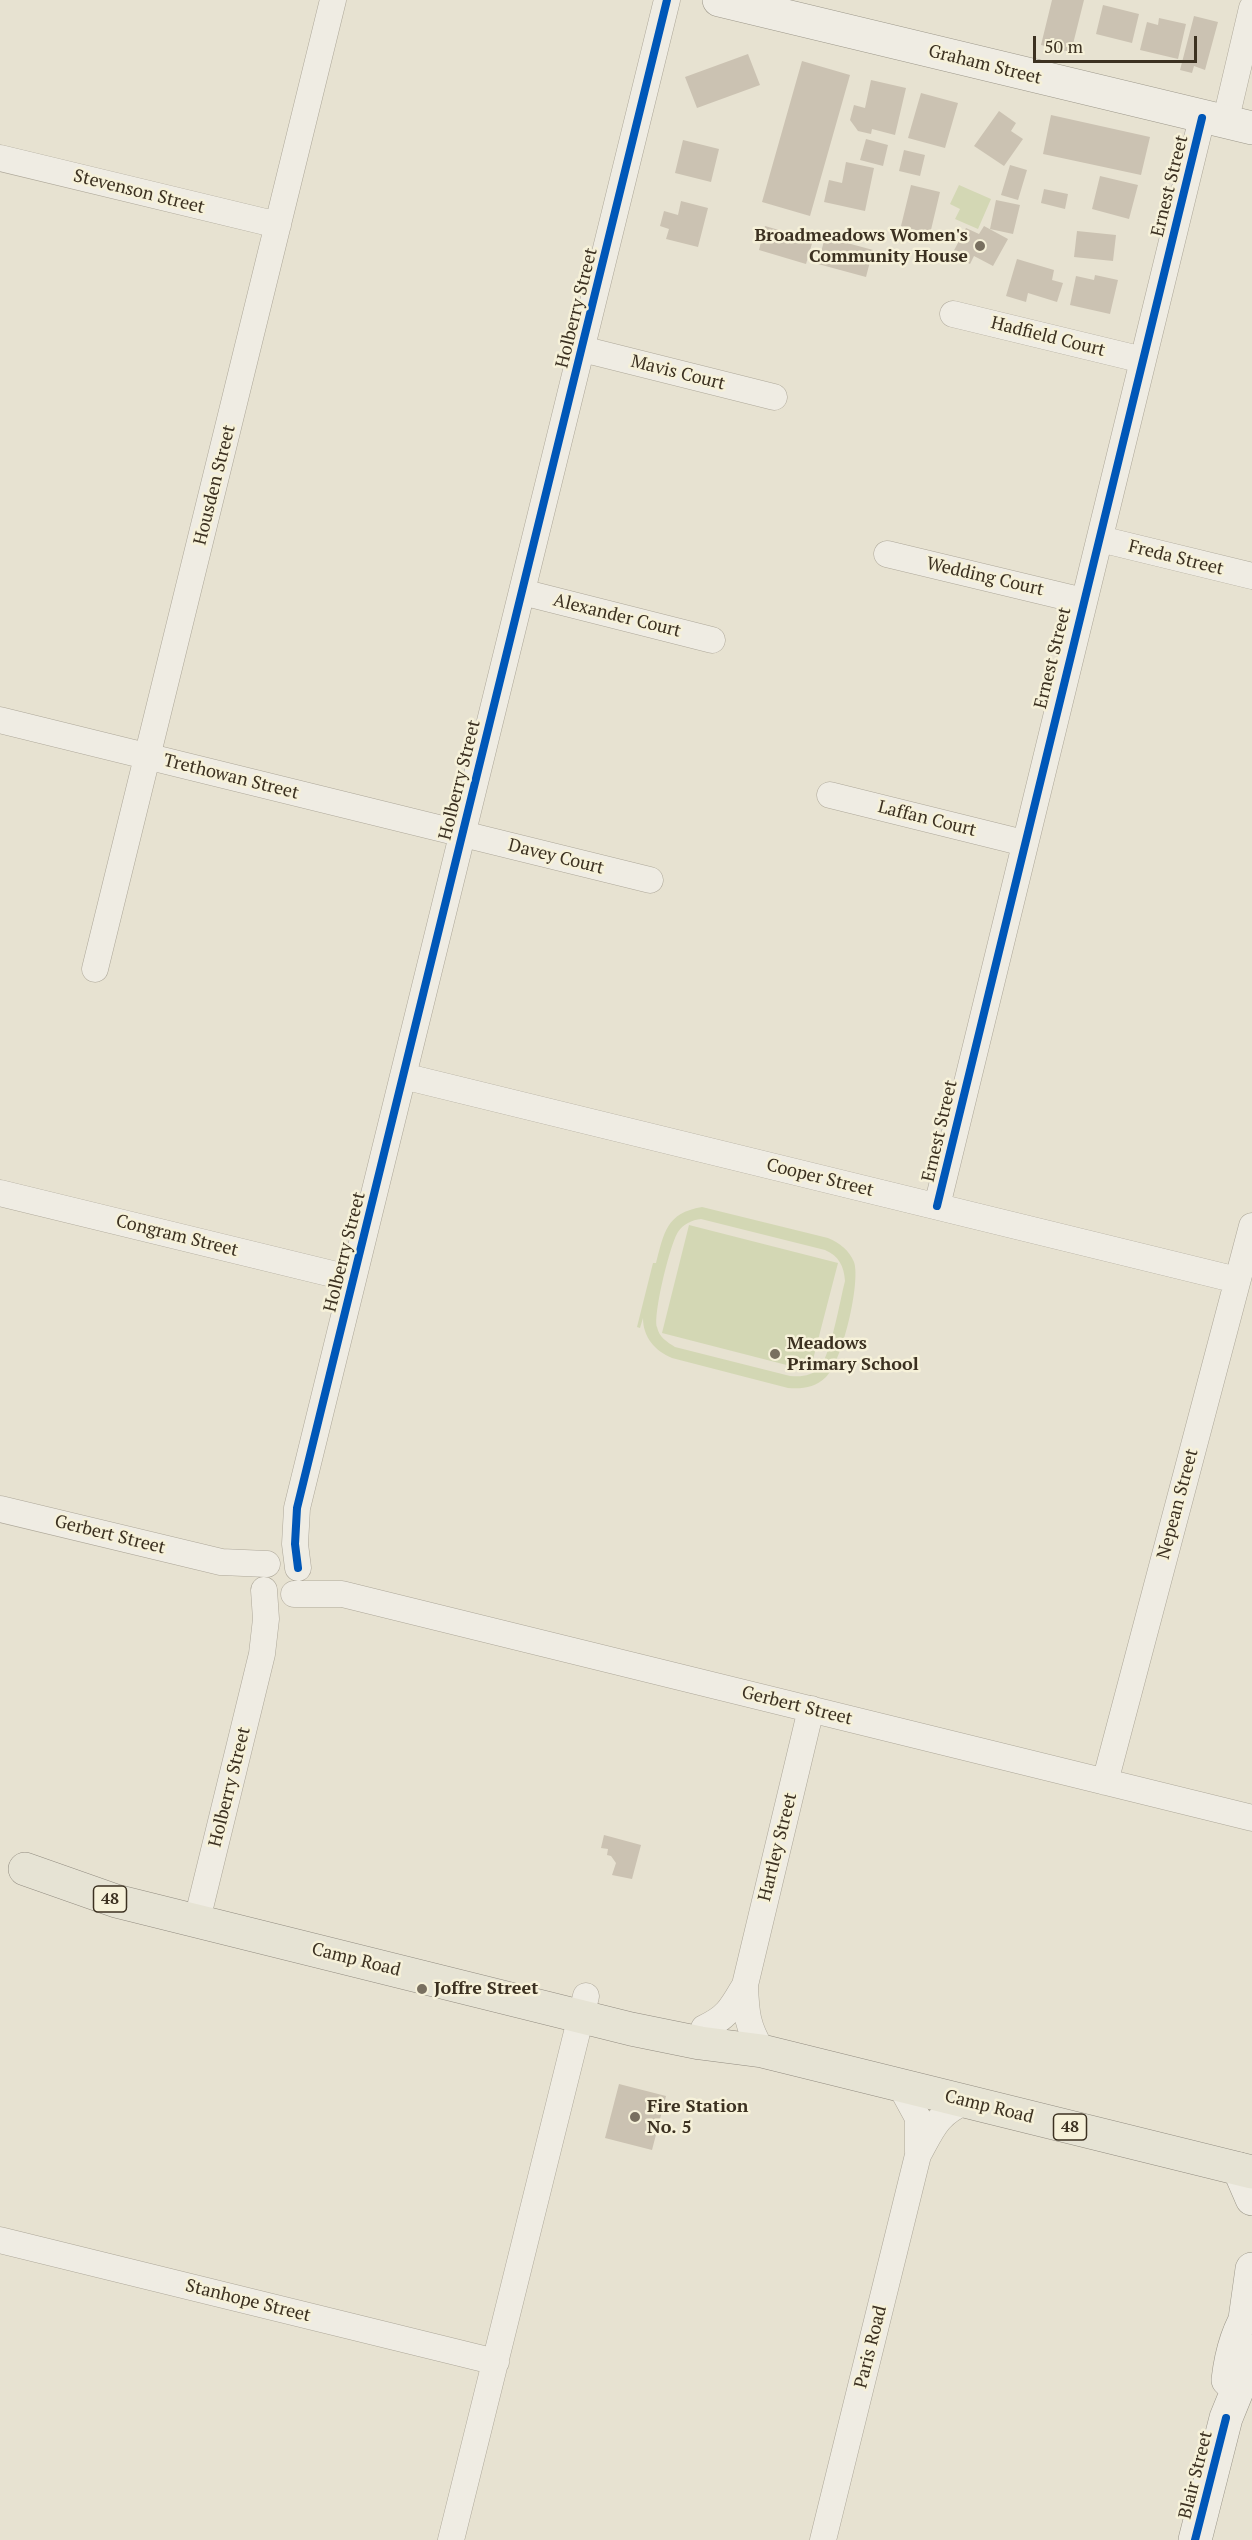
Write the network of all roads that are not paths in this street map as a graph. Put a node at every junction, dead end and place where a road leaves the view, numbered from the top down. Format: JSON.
{"nodes":[{"id":1,"x":333,"y":0,"type":"edge"},
{"id":2,"x":667,"y":0,"type":"edge"},
{"id":3,"x":719,"y":0,"type":"edge"},
{"id":4,"x":1252,"y":8,"type":"edge"},
{"id":5,"x":1226,"y":123,"type":"edge"},
{"id":6,"x":0,"y":158,"type":"edge"},
{"id":7,"x":279,"y":225,"type":"junction"},
{"id":8,"x":952,"y":314,"type":"dead end"},
{"id":9,"x":582,"y":349,"type":"junction"},
{"id":10,"x":1143,"y":360,"type":"junction"},
{"id":11,"x":774,"y":397,"type":"dead end"},
{"id":12,"x":1100,"y":539,"type":"junction"},
{"id":13,"x":887,"y":554,"type":"dead end"},
{"id":14,"x":1252,"y":576,"type":"edge"},
{"id":15,"x":522,"y":592,"type":"junction"},
{"id":16,"x":1083,"y":601,"type":"junction"},
{"id":17,"x":712,"y":640,"type":"dead end"},
{"id":18,"x":0,"y":720,"type":"edge"},
{"id":19,"x":148,"y":756,"type":"junction"},
{"id":20,"x":830,"y":795,"type":"dead end"},
{"id":21,"x":463,"y":834,"type":"junction"},
{"id":22,"x":1024,"y":843,"type":"junction"},
{"id":23,"x":650,"y":880,"type":"dead end"},
{"id":24,"x":95,"y":969,"type":"dead end"},
{"id":25,"x":403,"y":1076,"type":"junction"},
{"id":26,"x":0,"y":1193,"type":"edge"},
{"id":27,"x":937,"y":1206,"type":"junction"},
{"id":28,"x":1252,"y":1226,"type":"edge"},
{"id":29,"x":353,"y":1279,"type":"junction"},
{"id":30,"x":1237,"y":1280,"type":"junction"},
{"id":31,"x":297,"y":1508,"type":"junction"},
{"id":32,"x":0,"y":1509,"type":"edge"},
{"id":33,"x":266,"y":1576,"type":"junction"},
{"id":34,"x":296,"y":1583,"type":"junction"},
{"id":35,"x":262,"y":1654,"type":"junction"},
{"id":36,"x":811,"y":1709,"type":"junction"},
{"id":37,"x":1106,"y":1782,"type":"junction"},
{"id":38,"x":1252,"y":1818,"type":"edge"},
{"id":39,"x":13,"y":1865,"type":"edge"},
{"id":40,"x":199,"y":1911,"type":"junction"},
{"id":41,"x":745,"y":1985,"type":"junction"},
{"id":42,"x":584,"y":2006,"type":"junction"},
{"id":43,"x":704,"y":2028,"type":"junction"},
{"id":44,"x":762,"y":2050,"type":"junction"},
{"id":45,"x":900,"y":2085,"type":"junction"},
{"id":46,"x":966,"y":2101,"type":"junction"},
{"id":47,"x":918,"y":2155,"type":"junction"},
{"id":48,"x":1246,"y":2170,"type":"edge"},
{"id":49,"x":1252,"y":2199,"type":"edge"},
{"id":50,"x":0,"y":2240,"type":"edge"},
{"id":51,"x":1252,"y":2269,"type":"edge"},
{"id":52,"x":1248,"y":2314,"type":"edge"},
{"id":53,"x":1252,"y":2354,"type":"edge"},
{"id":54,"x":496,"y":2362,"type":"junction"},
{"id":55,"x":1226,"y":2418,"type":"junction"},
{"id":56,"x":451,"y":2540,"type":"edge"},
{"id":57,"x":823,"y":2540,"type":"edge"},
{"id":58,"x":1196,"y":2540,"type":"edge"}],
"edges":[{"from":1,"to":7,"type":"street","name":"Housden Street"},
{"from":2,"to":9,"type":"street","name":"Holberry Street"},
{"from":3,"to":5,"type":"street","name":"Graham Street"},
{"from":4,"to":5,"type":"street","name":"Ernest Street"},
{"from":5,"to":10,"type":"street","name":"Ernest Street"},
{"from":6,"to":7,"type":"street","name":"Stevenson Street"},
{"from":7,"to":19,"type":"street","name":"Housden Street"},
{"from":8,"to":10,"type":"street","name":"Hadfield Court"},
{"from":9,"to":11,"type":"street","name":"Mavis Court"},
{"from":9,"to":15,"type":"street","name":"Holberry Street"},
{"from":10,"to":12,"type":"street","name":"Ernest Street"},
{"from":12,"to":14,"type":"street","name":"Freda Street"},
{"from":12,"to":16,"type":"street","name":"Ernest Street"},
{"from":13,"to":16,"type":"street","name":"Wedding Court"},
{"from":15,"to":17,"type":"street","name":"Alexander Court"},
{"from":15,"to":21,"type":"street","name":"Holberry Street"},
{"from":16,"to":22,"type":"street","name":"Ernest Street"},
{"from":18,"to":19,"type":"street","name":"Trethowan Street"},
{"from":19,"to":21,"type":"street","name":"Trethowan Street"},
{"from":19,"to":24,"type":"street","name":"Housden Street"},
{"from":20,"to":22,"type":"street","name":"Laffan Court"},
{"from":21,"to":23,"type":"street","name":"Davey Court"},
{"from":21,"to":25,"type":"street","name":"Holberry Street"},
{"from":22,"to":27,"type":"street","name":"Ernest Street"},
{"from":25,"to":27,"type":"street","name":"Cooper Street"},
{"from":25,"to":29,"type":"street","name":"Holberry Street"},
{"from":26,"to":29,"type":"street","name":"Congram Street"},
{"from":27,"to":30,"type":"street","name":"Cooper Street"},
{"from":28,"to":30,"type":"street","name":"Nepean Street"},
{"from":29,"to":31,"type":"street","name":"Holberry Street"},
{"from":30,"to":37,"type":"street","name":"Nepean Street"},
{"from":31,"to":33,"type":"street","name":"Holberry Street"},
{"from":31,"to":34,"type":"street","name":"Holberry Street"},
{"from":32,"to":33,"type":"street","name":"Gerbert Street"},
{"from":33,"to":34,"type":"street"},
{"from":33,"to":34,"type":"street"},
{"from":33,"to":35,"type":"street","name":"Holberry Street"},
{"from":34,"to":35,"type":"street","name":"Holberry Street"},
{"from":34,"to":36,"type":"street","name":"Gerbert Street"},
{"from":35,"to":40,"type":"street","name":"Holberry Street"},
{"from":36,"to":37,"type":"street","name":"Gerbert Street"},
{"from":36,"to":41,"type":"street","name":"Hartley Street"},
{"from":37,"to":38,"type":"street","name":"Gerbert Street"},
{"from":39,"to":40,"type":"main road","name":"Camp Road","number":"48"},
{"from":40,"to":42,"type":"main road","name":"Camp Road","number":"48"},
{"from":41,"to":43,"type":"street","name":"Hartley Street"},
{"from":41,"to":44,"type":"street","name":"Hartley Street"},
{"from":42,"to":43,"type":"main road","name":"Camp Road","number":"48"},
{"from":42,"to":44,"type":"main road","name":"Camp Road","number":"48"},
{"from":42,"to":54,"type":"street"},
{"from":43,"to":44,"type":"main road","name":"Camp Road","number":"48"},
{"from":44,"to":45,"type":"main road","name":"Camp Road","number":"48"},
{"from":45,"to":46,"type":"main road","name":"Camp Road","number":"48"},
{"from":45,"to":47,"type":"street","name":"Paris Road"},
{"from":46,"to":47,"type":"street","name":"Paris Road"},
{"from":46,"to":48,"type":"main road","name":"Camp Road","number":"48"},
{"from":47,"to":57,"type":"street","name":"Paris Road"},
{"from":48,"to":49,"type":"street"},
{"from":50,"to":54,"type":"street","name":"Stanhope Street"},
{"from":51,"to":52,"type":"street","name":"Blair Street"},
{"from":52,"to":55,"type":"street","name":"Blair Street"},
{"from":53,"to":55,"type":"street","name":"Blair Street"},
{"from":54,"to":56,"type":"street"},
{"from":55,"to":58,"type":"street","name":"Blair Street"}]}
